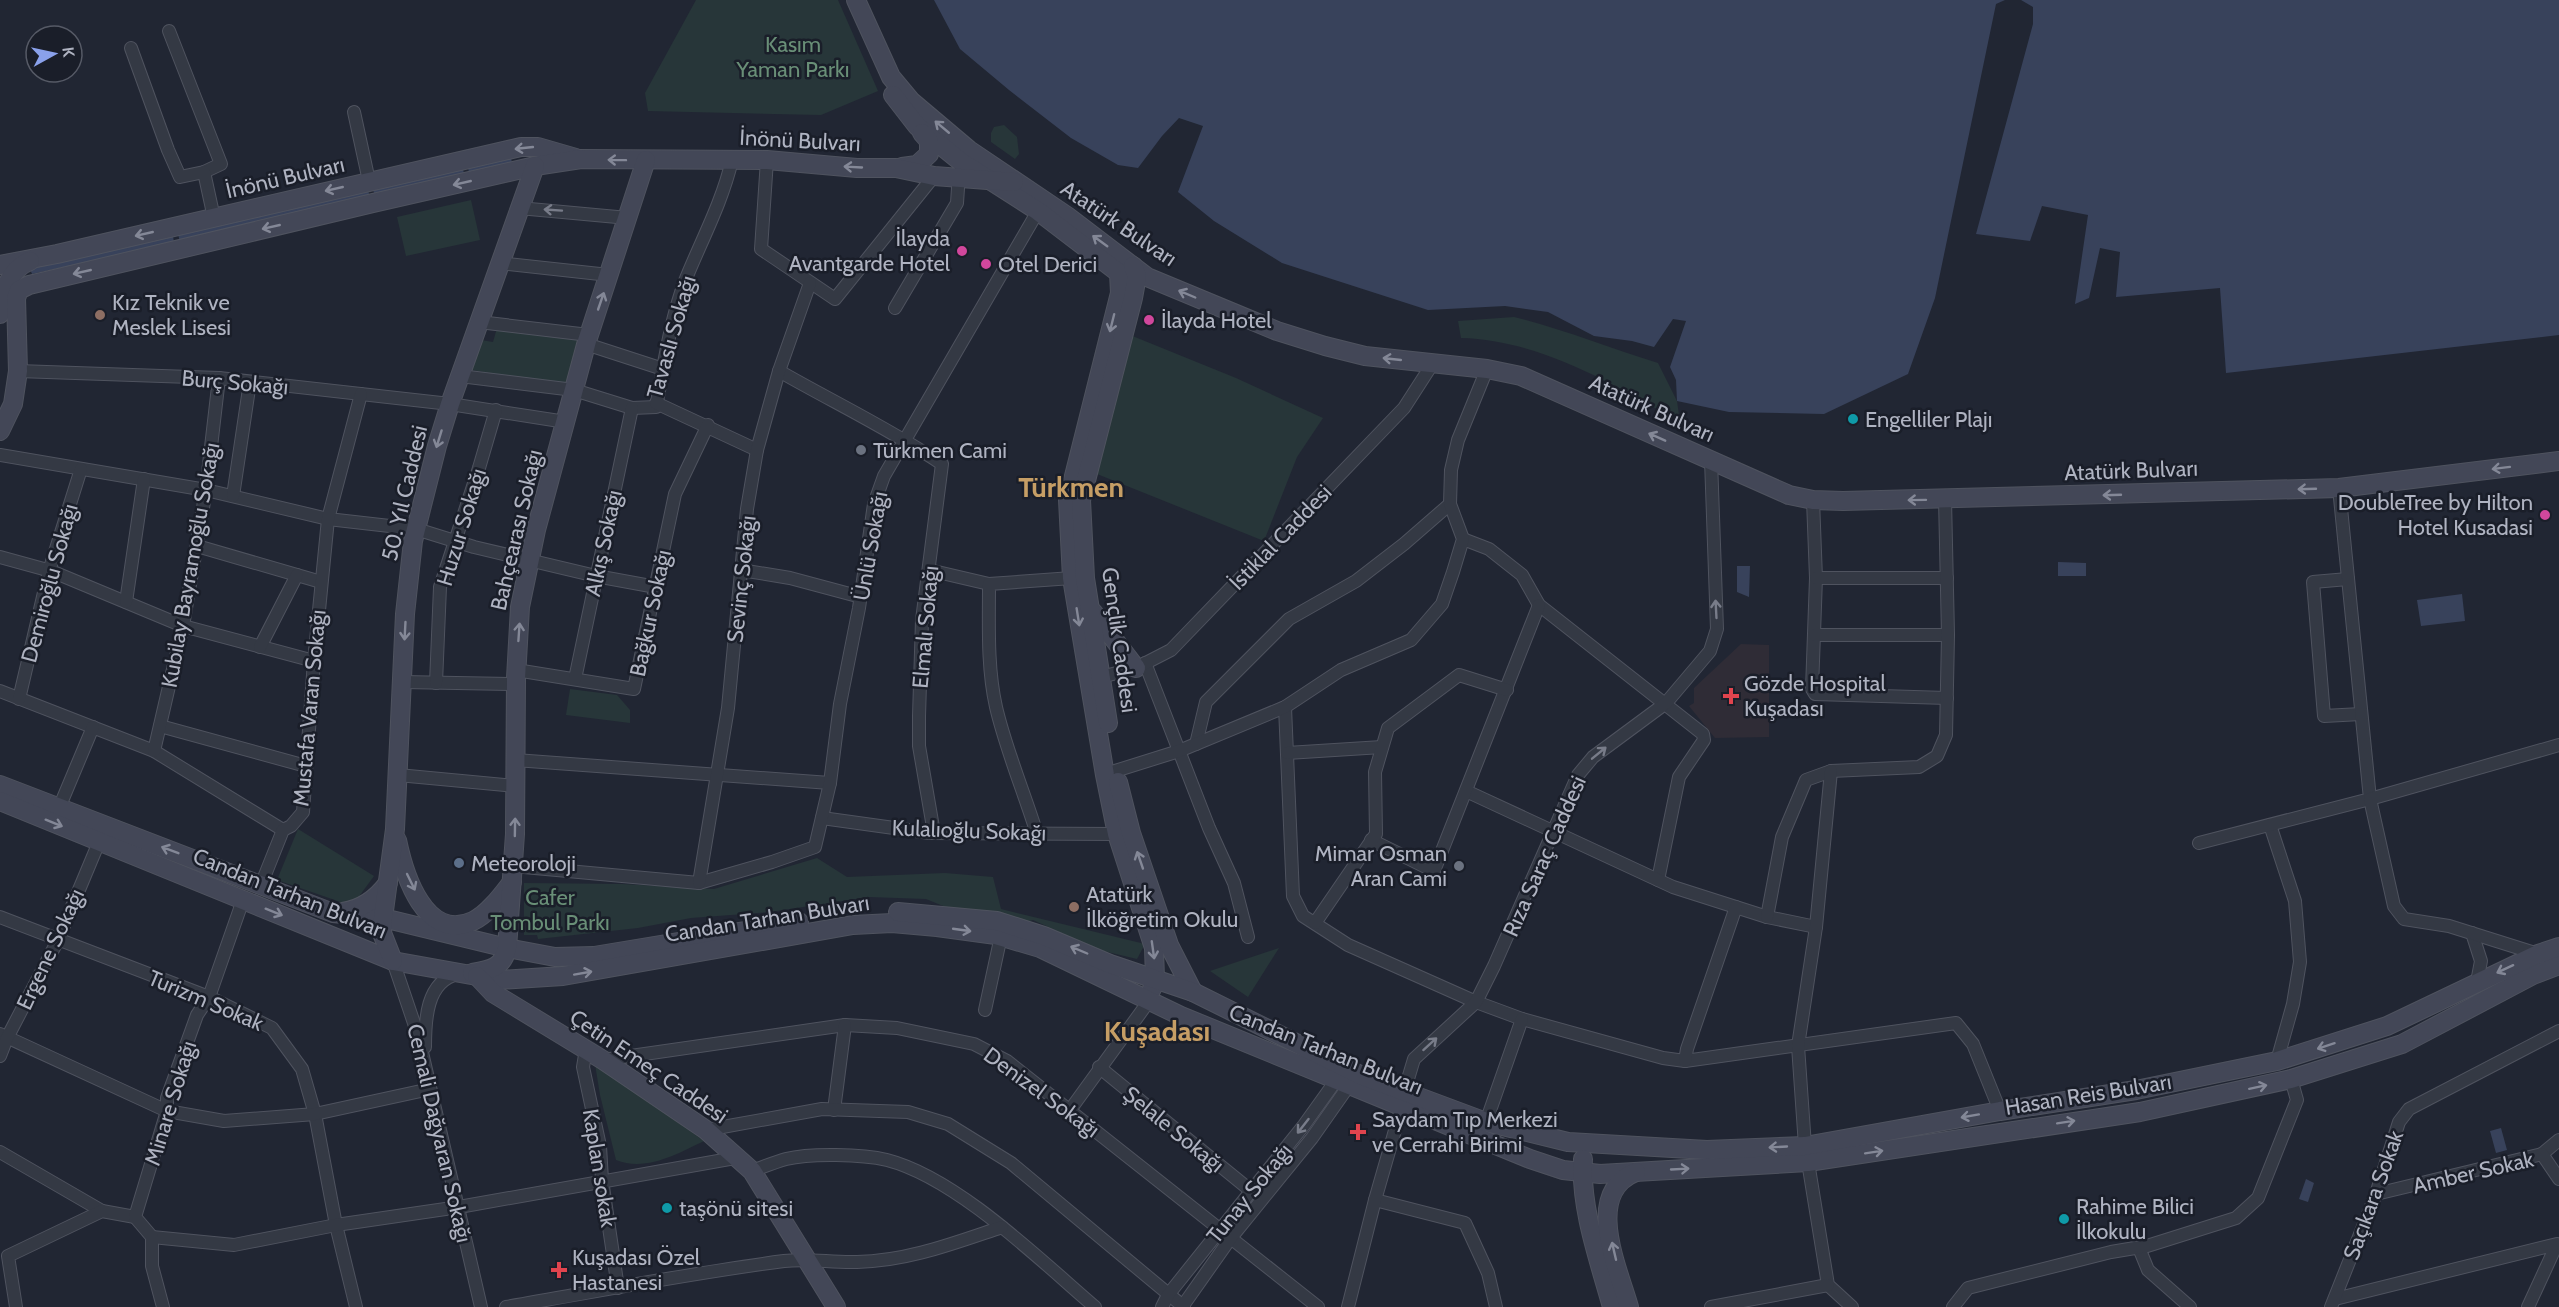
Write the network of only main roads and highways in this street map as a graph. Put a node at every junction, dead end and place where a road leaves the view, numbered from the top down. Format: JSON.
{"nodes":[{"id":1,"x":844,"y":0,"type":"edge"},
{"id":2,"x":856,"y":0,"type":"edge"},
{"id":3,"x":917,"y":126,"type":"junction"},
{"id":4,"x":580,"y":159,"type":"junction"},
{"id":5,"x":646,"y":160,"type":"junction"},
{"id":6,"x":962,"y":163,"type":"junction"},
{"id":7,"x":535,"y":166,"type":"junction"},
{"id":8,"x":896,"y":168,"type":"junction"},
{"id":9,"x":988,"y":180,"type":"junction"},
{"id":10,"x":1016,"y":182,"type":"junction"},
{"id":11,"x":34,"y":259,"type":"junction"},
{"id":12,"x":0,"y":265,"type":"edge"},
{"id":13,"x":1135,"y":279,"type":"junction"},
{"id":14,"x":0,"y":314,"type":"edge"},
{"id":15,"x":0,"y":431,"type":"edge"},
{"id":16,"x":2559,"y":461,"type":"edge"},
{"id":17,"x":1091,"y":610,"type":"junction"},
{"id":18,"x":1140,"y":666,"type":"road end"},
{"id":19,"x":1095,"y":678,"type":"junction"},
{"id":20,"x":1110,"y":773,"type":"junction"},
{"id":21,"x":0,"y":785,"type":"edge"},
{"id":22,"x":0,"y":801,"type":"edge"},
{"id":23,"x":395,"y":826,"type":"junction"},
{"id":24,"x":513,"y":874,"type":"junction"},
{"id":25,"x":388,"y":883,"type":"junction"},
{"id":26,"x":333,"y":912,"type":"junction"},
{"id":27,"x":383,"y":918,"type":"junction"},
{"id":28,"x":2559,"y":947,"type":"edge"},
{"id":29,"x":514,"y":950,"type":"junction"},
{"id":30,"x":393,"y":961,"type":"junction"},
{"id":31,"x":2559,"y":965,"type":"edge"},
{"id":32,"x":472,"y":975,"type":"junction"},
{"id":33,"x":541,"y":979,"type":"junction"},
{"id":34,"x":1155,"y":979,"type":"junction"},
{"id":35,"x":1193,"y":992,"type":"junction"},
{"id":36,"x":1149,"y":1001,"type":"junction"},
{"id":37,"x":532,"y":1016,"type":"junction"},
{"id":38,"x":1181,"y":1016,"type":"junction"},
{"id":39,"x":1406,"y":1100,"type":"junction"},
{"id":40,"x":1600,"y":1144,"type":"junction"},
{"id":41,"x":1806,"y":1154,"type":"junction"},
{"id":42,"x":1530,"y":1159,"type":"junction"},
{"id":43,"x":1599,"y":1168,"type":"junction"},
{"id":44,"x":1639,"y":1171,"type":"junction"},
{"id":45,"x":1588,"y":1210,"type":"junction"},
{"id":46,"x":1606,"y":1216,"type":"junction"},
{"id":47,"x":836,"y":1307,"type":"edge"},
{"id":48,"x":1612,"y":1307,"type":"edge"},
{"id":49,"x":1629,"y":1307,"type":"edge"}],
"edges":[{"from":1,"to":3,"type":"main road","name":"Atatürk Bulvarı"},
{"from":6,"to":2,"type":"main road","name":"Atatürk Bulvarı","one_way":true},
{"from":3,"to":6,"type":"main road","name":"Atatürk Bulvarı"},
{"from":3,"to":8,"type":"main road"},
{"from":5,"to":4,"type":"main road","name":"İnönü Bulvarı","one_way":true},
{"from":4,"to":7,"type":"main road","name":"İnönü Bulvarı"},
{"from":4,"to":11,"type":"main road","name":"İnönü Bulvarı","one_way":true},
{"from":8,"to":5,"type":"main road","name":"İnönü Bulvarı","one_way":true},
{"from":24,"to":5,"type":"main road","name":"Bahçearası Sokağı","one_way":true},
{"from":6,"to":8,"type":"main road","name":"İnönü Bulvarı"},
{"from":6,"to":9,"type":"main road","name":"İnönü Bulvarı"},
{"from":6,"to":10,"type":"main road","name":"Atatürk Bulvarı"},
{"from":7,"to":15,"type":"main road","name":"İnönü Bulvarı","one_way":true},
{"from":7,"to":23,"type":"main road","name":"50. Yıl Caddesi","one_way":true},
{"from":9,"to":10,"type":"main road","name":"İnönü Bulvarı"},
{"from":9,"to":13,"type":"main road","name":"Atatürk Bulvarı"},
{"from":13,"to":10,"type":"main road","name":"Atatürk Bulvarı","one_way":true},
{"from":11,"to":12,"type":"main road","name":"İnönü Bulvarı"},
{"from":11,"to":14,"type":"main road"},
{"from":16,"to":13,"type":"main road","name":"Atatürk Bulvarı","one_way":true},
{"from":13,"to":17,"type":"main road","name":"Gençlik Caddesi"},
{"from":13,"to":19,"type":"main road","name":"Gençlik Caddesi","one_way":true},
{"from":17,"to":18,"type":"main road"},
{"from":17,"to":19,"type":"main road","name":"Gençlik Caddesi"},
{"from":19,"to":20,"type":"main road","name":"Gençlik Caddesi"},
{"from":20,"to":34,"type":"main road","name":"Gençlik Caddesi","one_way":true},
{"from":35,"to":20,"type":"main road","name":"Gençlik Caddesi","one_way":true},
{"from":26,"to":21,"type":"main road","name":"Candan Tarhan Bulvarı","one_way":true},
{"from":22,"to":30,"type":"main road","name":"Candan Tarhan Bulvarı","one_way":true},
{"from":23,"to":24,"type":"main road","one_way":true},
{"from":23,"to":25,"type":"main road","name":"50. Yıl Caddesi"},
{"from":24,"to":29,"type":"main road","name":"Bahçearası Sokağı"},
{"from":25,"to":26,"type":"main road"},
{"from":25,"to":27,"type":"main road","name":"50. Yıl Caddesi"},
{"from":26,"to":27,"type":"main road","name":"Candan Tarhan Bulvarı"},
{"from":27,"to":29,"type":"main road","name":"Candan Tarhan Bulvarı"},
{"from":27,"to":30,"type":"main road","name":"50. Yıl Caddesi"},
{"from":28,"to":41,"type":"main road","name":"Hasan Reis Bulvarı","one_way":true},
{"from":29,"to":32,"type":"main road"},
{"from":34,"to":29,"type":"main road","name":"Candan Tarhan Bulvarı","one_way":true},
{"from":30,"to":32,"type":"main road","name":"Candan Tarhan Bulvarı"},
{"from":41,"to":31,"type":"main road","name":"Hasan Reis Bulvarı","one_way":true},
{"from":32,"to":33,"type":"main road","name":"Candan Tarhan Bulvarı"},
{"from":32,"to":37,"type":"main road","name":"Çetin Emeç Caddesi"},
{"from":33,"to":36,"type":"main road","name":"Candan Tarhan Bulvarı","one_way":true},
{"from":33,"to":37,"type":"main road"},
{"from":34,"to":35,"type":"main road","name":"Candan Tarhan Bulvarı"},
{"from":34,"to":36,"type":"main road","name":"Gençlik Caddesi"},
{"from":35,"to":38,"type":"main road"},
{"from":35,"to":39,"type":"main road","name":"Candan Tarhan Bulvarı"},
{"from":36,"to":38,"type":"main road","name":"Candan Tarhan Bulvarı"},
{"from":37,"to":47,"type":"main road","name":"Çetin Emeç Caddesi"},
{"from":38,"to":39,"type":"main road","name":"Candan Tarhan Bulvarı"},
{"from":39,"to":40,"type":"main road","name":"Candan Tarhan Bulvarı"},
{"from":39,"to":42,"type":"main road","name":"Candan Tarhan Bulvarı"},
{"from":41,"to":40,"type":"main road","name":"Hasan Reis Bulvarı","one_way":true},
{"from":40,"to":43,"type":"main road"},
{"from":44,"to":41,"type":"main road","name":"Hasan Reis Bulvarı","one_way":true},
{"from":42,"to":43,"type":"main road","name":"Candan Tarhan Bulvarı"},
{"from":42,"to":45,"type":"main road"},
{"from":43,"to":44,"type":"main road","name":"Hasan Reis Bulvarı"},
{"from":43,"to":45,"type":"main road"},
{"from":43,"to":46,"type":"main road"},
{"from":44,"to":46,"type":"main road"},
{"from":45,"to":48,"type":"main road"},
{"from":49,"to":46,"type":"main road","one_way":true}]}
